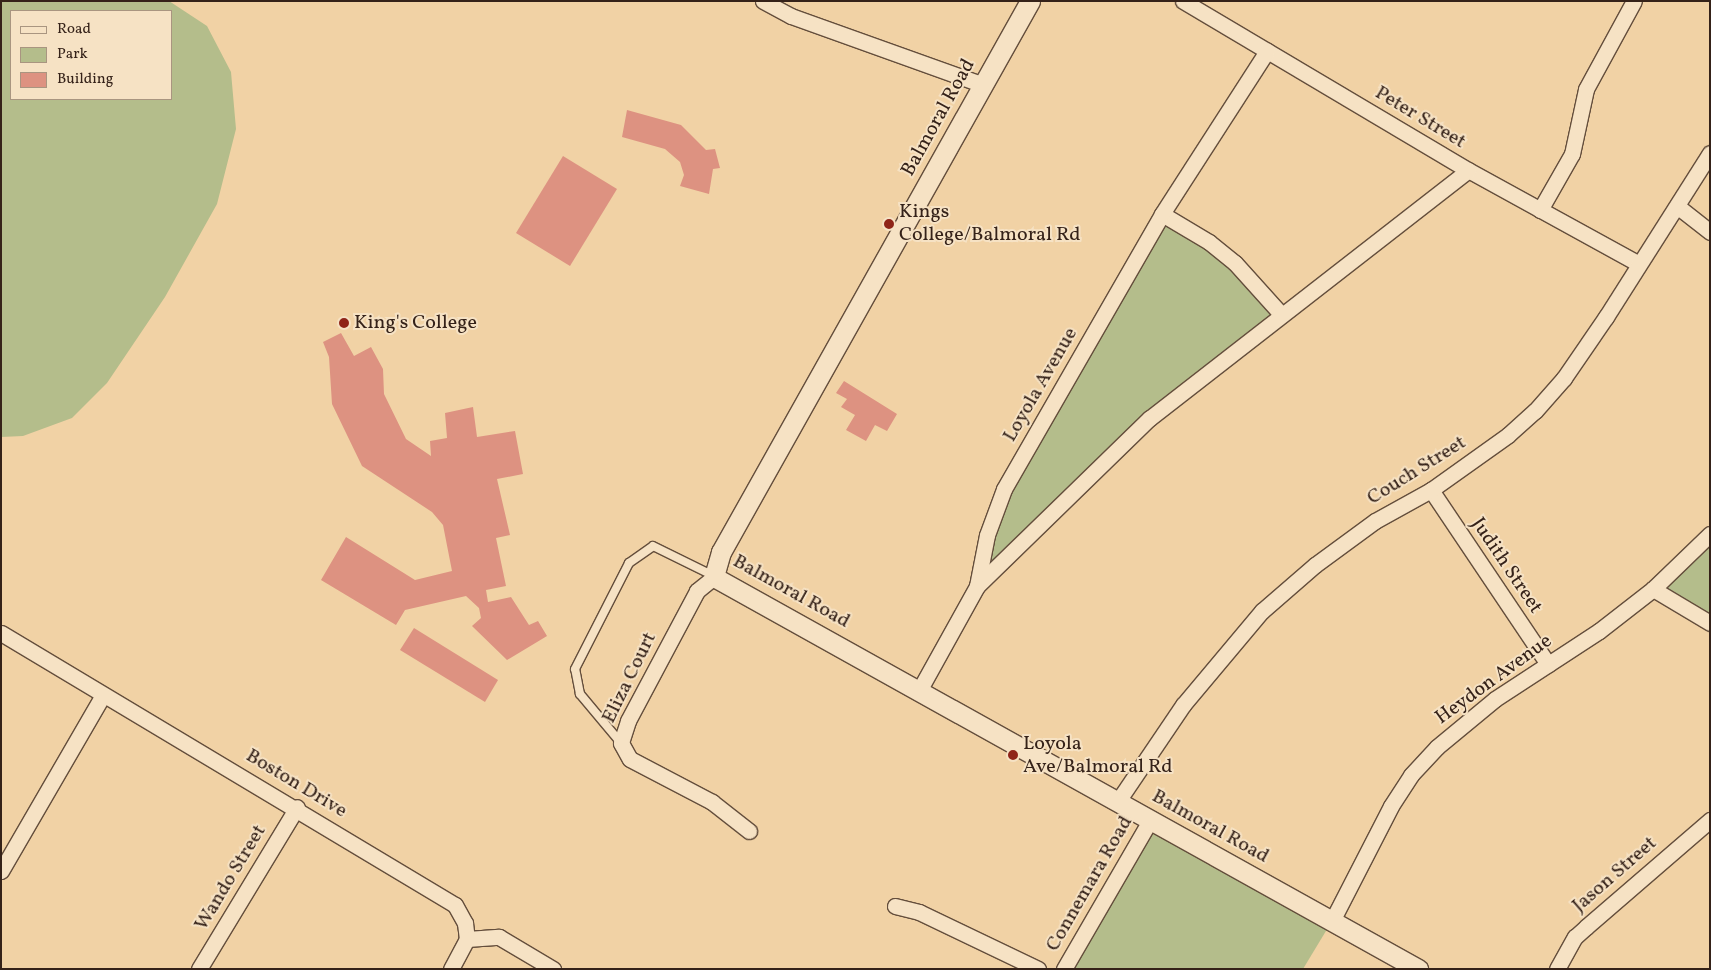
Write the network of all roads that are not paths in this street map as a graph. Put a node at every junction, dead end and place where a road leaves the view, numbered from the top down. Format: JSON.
{"nodes":[{"id":1,"x":764,"y":1,"type":"edge"},
{"id":2,"x":1030,"y":1,"type":"edge"},
{"id":3,"x":1182,"y":1,"type":"edge"},
{"id":4,"x":1634,"y":1,"type":"edge"},
{"id":5,"x":1267,"y":51,"type":"junction"},
{"id":6,"x":984,"y":84,"type":"junction"},
{"id":7,"x":1710,"y":152,"type":"edge"},
{"id":8,"x":1468,"y":170,"type":"junction"},
{"id":9,"x":1677,"y":206,"type":"junction"},
{"id":10,"x":1540,"y":210,"type":"junction"},
{"id":11,"x":1162,"y":214,"type":"junction"},
{"id":12,"x":1710,"y":232,"type":"edge"},
{"id":13,"x":1639,"y":264,"type":"junction"},
{"id":14,"x":1282,"y":314,"type":"junction"},
{"id":15,"x":1431,"y":490,"type":"junction"},
{"id":16,"x":1710,"y":534,"type":"edge"},
{"id":17,"x":714,"y":576,"type":"junction"},
{"id":18,"x":977,"y":586,"type":"junction"},
{"id":19,"x":1653,"y":589,"type":"junction"},
{"id":20,"x":1710,"y":623,"type":"edge"},
{"id":21,"x":1,"y":633,"type":"edge"},
{"id":22,"x":1548,"y":664,"type":"junction"},
{"id":23,"x":920,"y":689,"type":"junction"},
{"id":24,"x":103,"y":695,"type":"junction"},
{"id":25,"x":621,"y":743,"type":"junction"},
{"id":26,"x":1118,"y":801,"type":"junction"},
{"id":27,"x":297,"y":808,"type":"junction"},
{"id":28,"x":1151,"y":819,"type":"junction"},
{"id":29,"x":1710,"y":820,"type":"edge"},
{"id":30,"x":749,"y":831,"type":"dead end"},
{"id":31,"x":1,"y":871,"type":"edge"},
{"id":32,"x":895,"y":906,"type":"dead end"},
{"id":33,"x":1332,"y":921,"type":"junction"},
{"id":34,"x":467,"y":939,"type":"junction"},
{"id":35,"x":200,"y":969,"type":"edge"},
{"id":36,"x":451,"y":969,"type":"edge"},
{"id":37,"x":553,"y":969,"type":"edge"},
{"id":38,"x":1038,"y":969,"type":"edge"},
{"id":39,"x":1064,"y":969,"type":"edge"},
{"id":40,"x":1418,"y":969,"type":"edge"},
{"id":41,"x":1557,"y":969,"type":"edge"}],
"edges":[{"from":1,"to":6,"type":"street"},
{"from":2,"to":6,"type":"street","name":"Balmoral Road"},
{"from":3,"to":5,"type":"street","name":"Peter Street"},
{"from":4,"to":10,"type":"street"},
{"from":5,"to":8,"type":"street","name":"Peter Street"},
{"from":5,"to":11,"type":"street","name":"Loyola Avenue"},
{"from":6,"to":17,"type":"street","name":"Balmoral Road"},
{"from":7,"to":9,"type":"street","name":"Couch Street"},
{"from":8,"to":10,"type":"street","name":"Peter Street"},
{"from":8,"to":14,"type":"street","name":"Loyola Avenue"},
{"from":9,"to":12,"type":"street"},
{"from":9,"to":13,"type":"street","name":"Couch Street"},
{"from":10,"to":13,"type":"street","name":"Peter Street"},
{"from":11,"to":14,"type":"street"},
{"from":11,"to":18,"type":"street","name":"Loyola Avenue"},
{"from":13,"to":15,"type":"street","name":"Couch Street"},
{"from":14,"to":18,"type":"street","name":"Loyola Avenue"},
{"from":15,"to":22,"type":"street","name":"Judith Street"},
{"from":15,"to":26,"type":"street","name":"Couch Street"},
{"from":16,"to":19,"type":"street","name":"Heydon Avenue"},
{"from":17,"to":23,"type":"street","name":"Balmoral Road"},
{"from":17,"to":25,"type":"street","name":"Eliza Court"},
{"from":17,"to":25,"type":"lane"},
{"from":18,"to":23,"type":"street","name":"Loyola Avenue"},
{"from":19,"to":20,"type":"street"},
{"from":19,"to":22,"type":"street","name":"Heydon Avenue"},
{"from":21,"to":24,"type":"street","name":"Boston Drive"},
{"from":22,"to":33,"type":"street","name":"Heydon Avenue"},
{"from":23,"to":26,"type":"street","name":"Balmoral Road"},
{"from":24,"to":27,"type":"street","name":"Boston Drive"},
{"from":24,"to":31,"type":"street"},
{"from":25,"to":30,"type":"street","name":"Eliza Court"},
{"from":26,"to":28,"type":"street","name":"Balmoral Road"},
{"from":27,"to":34,"type":"street","name":"Boston Drive"},
{"from":27,"to":35,"type":"street","name":"Wando Street"},
{"from":28,"to":33,"type":"street","name":"Balmoral Road"},
{"from":28,"to":39,"type":"street","name":"Connemara Road"},
{"from":29,"to":41,"type":"street","name":"Jason Street"},
{"from":32,"to":38,"type":"street"},
{"from":33,"to":40,"type":"street","name":"Balmoral Road"},
{"from":34,"to":36,"type":"street"},
{"from":34,"to":37,"type":"street"}]}
